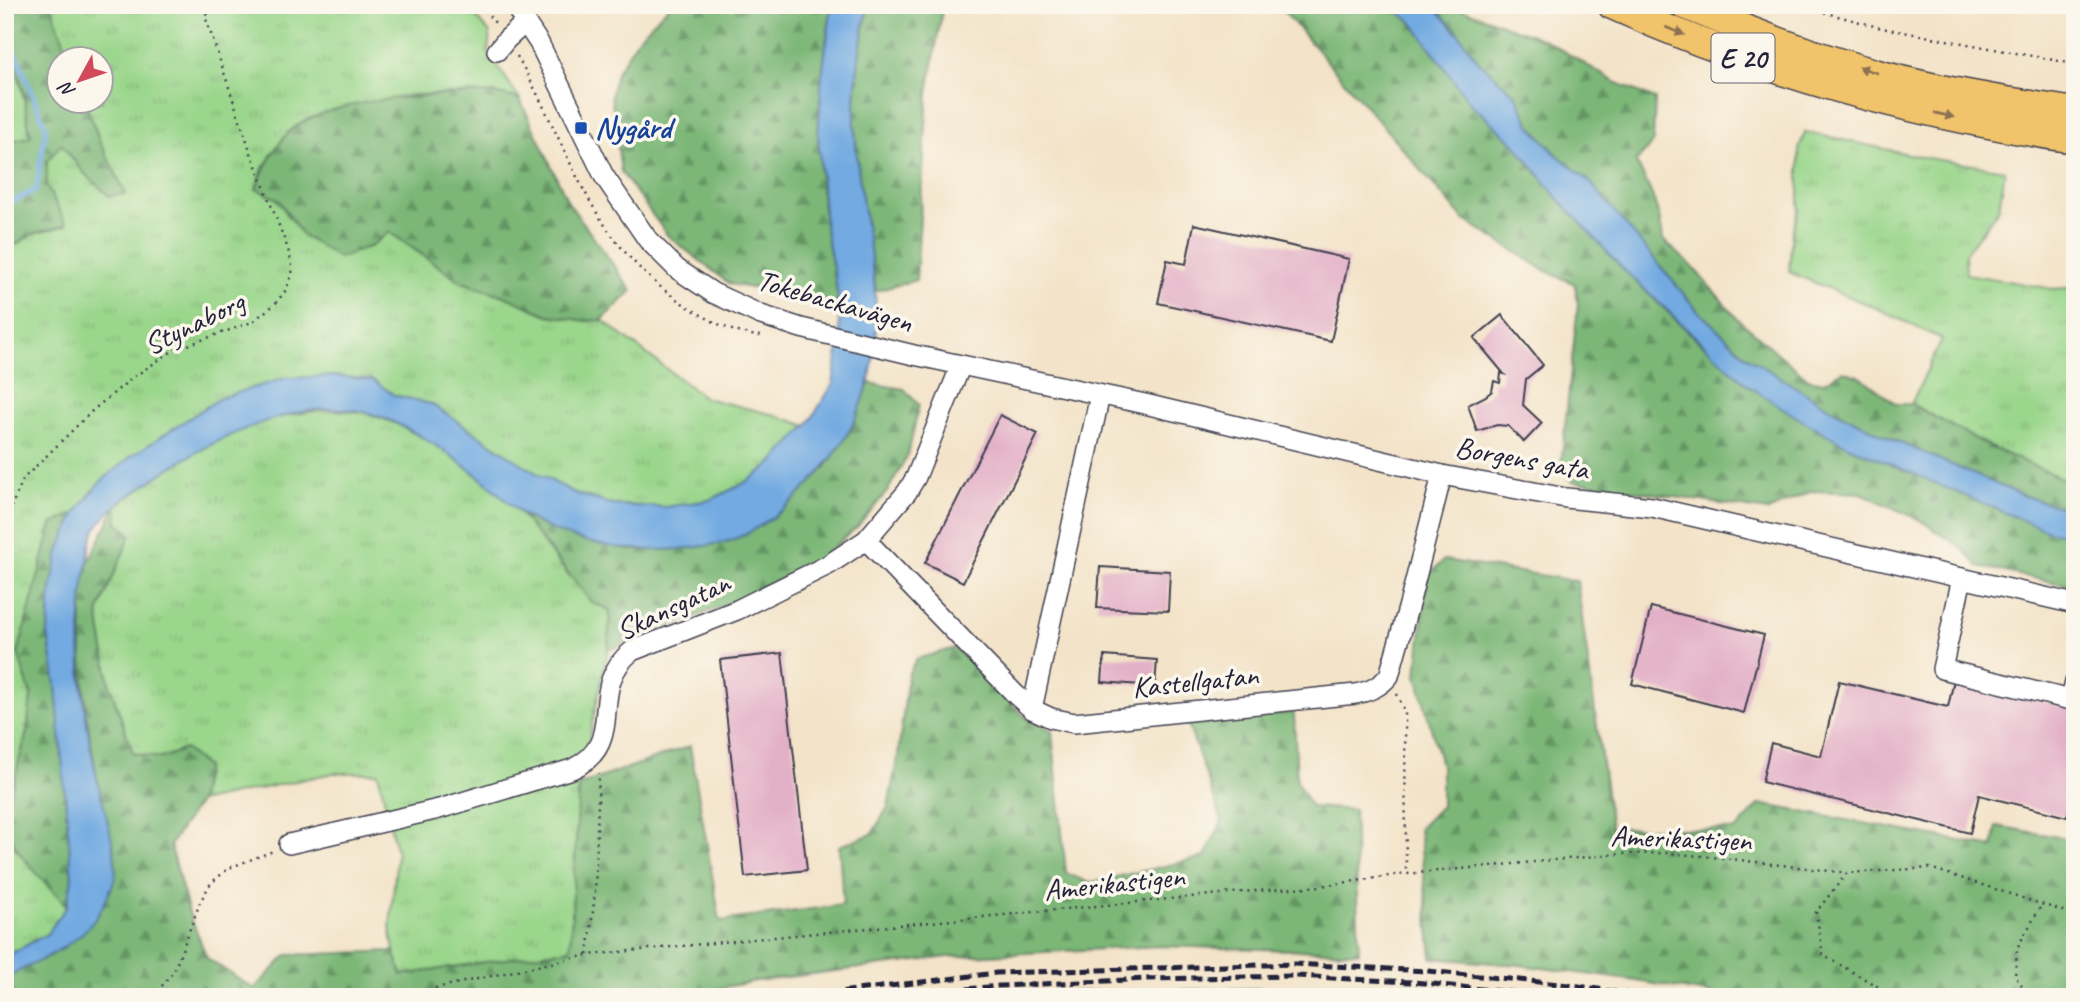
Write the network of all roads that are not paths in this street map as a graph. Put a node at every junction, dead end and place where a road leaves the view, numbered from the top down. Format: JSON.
{"nodes":[{"id":1,"x":514,"y":5,"type":"edge"},
{"id":2,"x":1612,"y":5,"type":"edge"},
{"id":3,"x":1685,"y":5,"type":"edge"},
{"id":4,"x":526,"y":22,"type":"junction"},
{"id":5,"x":502,"y":45,"type":"road end"},
{"id":6,"x":2075,"y":112,"type":"edge"},
{"id":7,"x":2075,"y":139,"type":"edge"},
{"id":8,"x":961,"y":365,"type":"junction"},
{"id":9,"x":1100,"y":395,"type":"junction"},
{"id":10,"x":1442,"y":475,"type":"junction"},
{"id":11,"x":866,"y":540,"type":"junction"},
{"id":12,"x":1962,"y":578,"type":"junction"},
{"id":13,"x":2075,"y":604,"type":"edge"},
{"id":14,"x":2075,"y":682,"type":"edge"},
{"id":15,"x":1032,"y":709,"type":"junction"},
{"id":16,"x":289,"y":844,"type":"road end"}],
"edges":[{"from":1,"to":4,"type":"street","name":"Tokebackavägen"},
{"from":2,"to":7,"type":"highway","number":"E 20","one_way":true},
{"from":6,"to":3,"type":"highway","number":"E 20","one_way":true},
{"from":4,"to":5,"type":"street"},
{"from":4,"to":8,"type":"street","name":"Tokebackavägen"},
{"from":8,"to":9,"type":"street","name":"Borgens gata"},
{"from":8,"to":11,"type":"street","name":"Skansgatan"},
{"from":9,"to":10,"type":"street","name":"Borgens gata"},
{"from":9,"to":15,"type":"street"},
{"from":10,"to":12,"type":"street","name":"Borgens gata"},
{"from":10,"to":15,"type":"street","name":"Kastellgatan"},
{"from":11,"to":15,"type":"street","name":"Kastellgatan"},
{"from":11,"to":16,"type":"street","name":"Skansgatan"},
{"from":12,"to":13,"type":"street","name":"Borgens gata"},
{"from":12,"to":14,"type":"street"}]}
